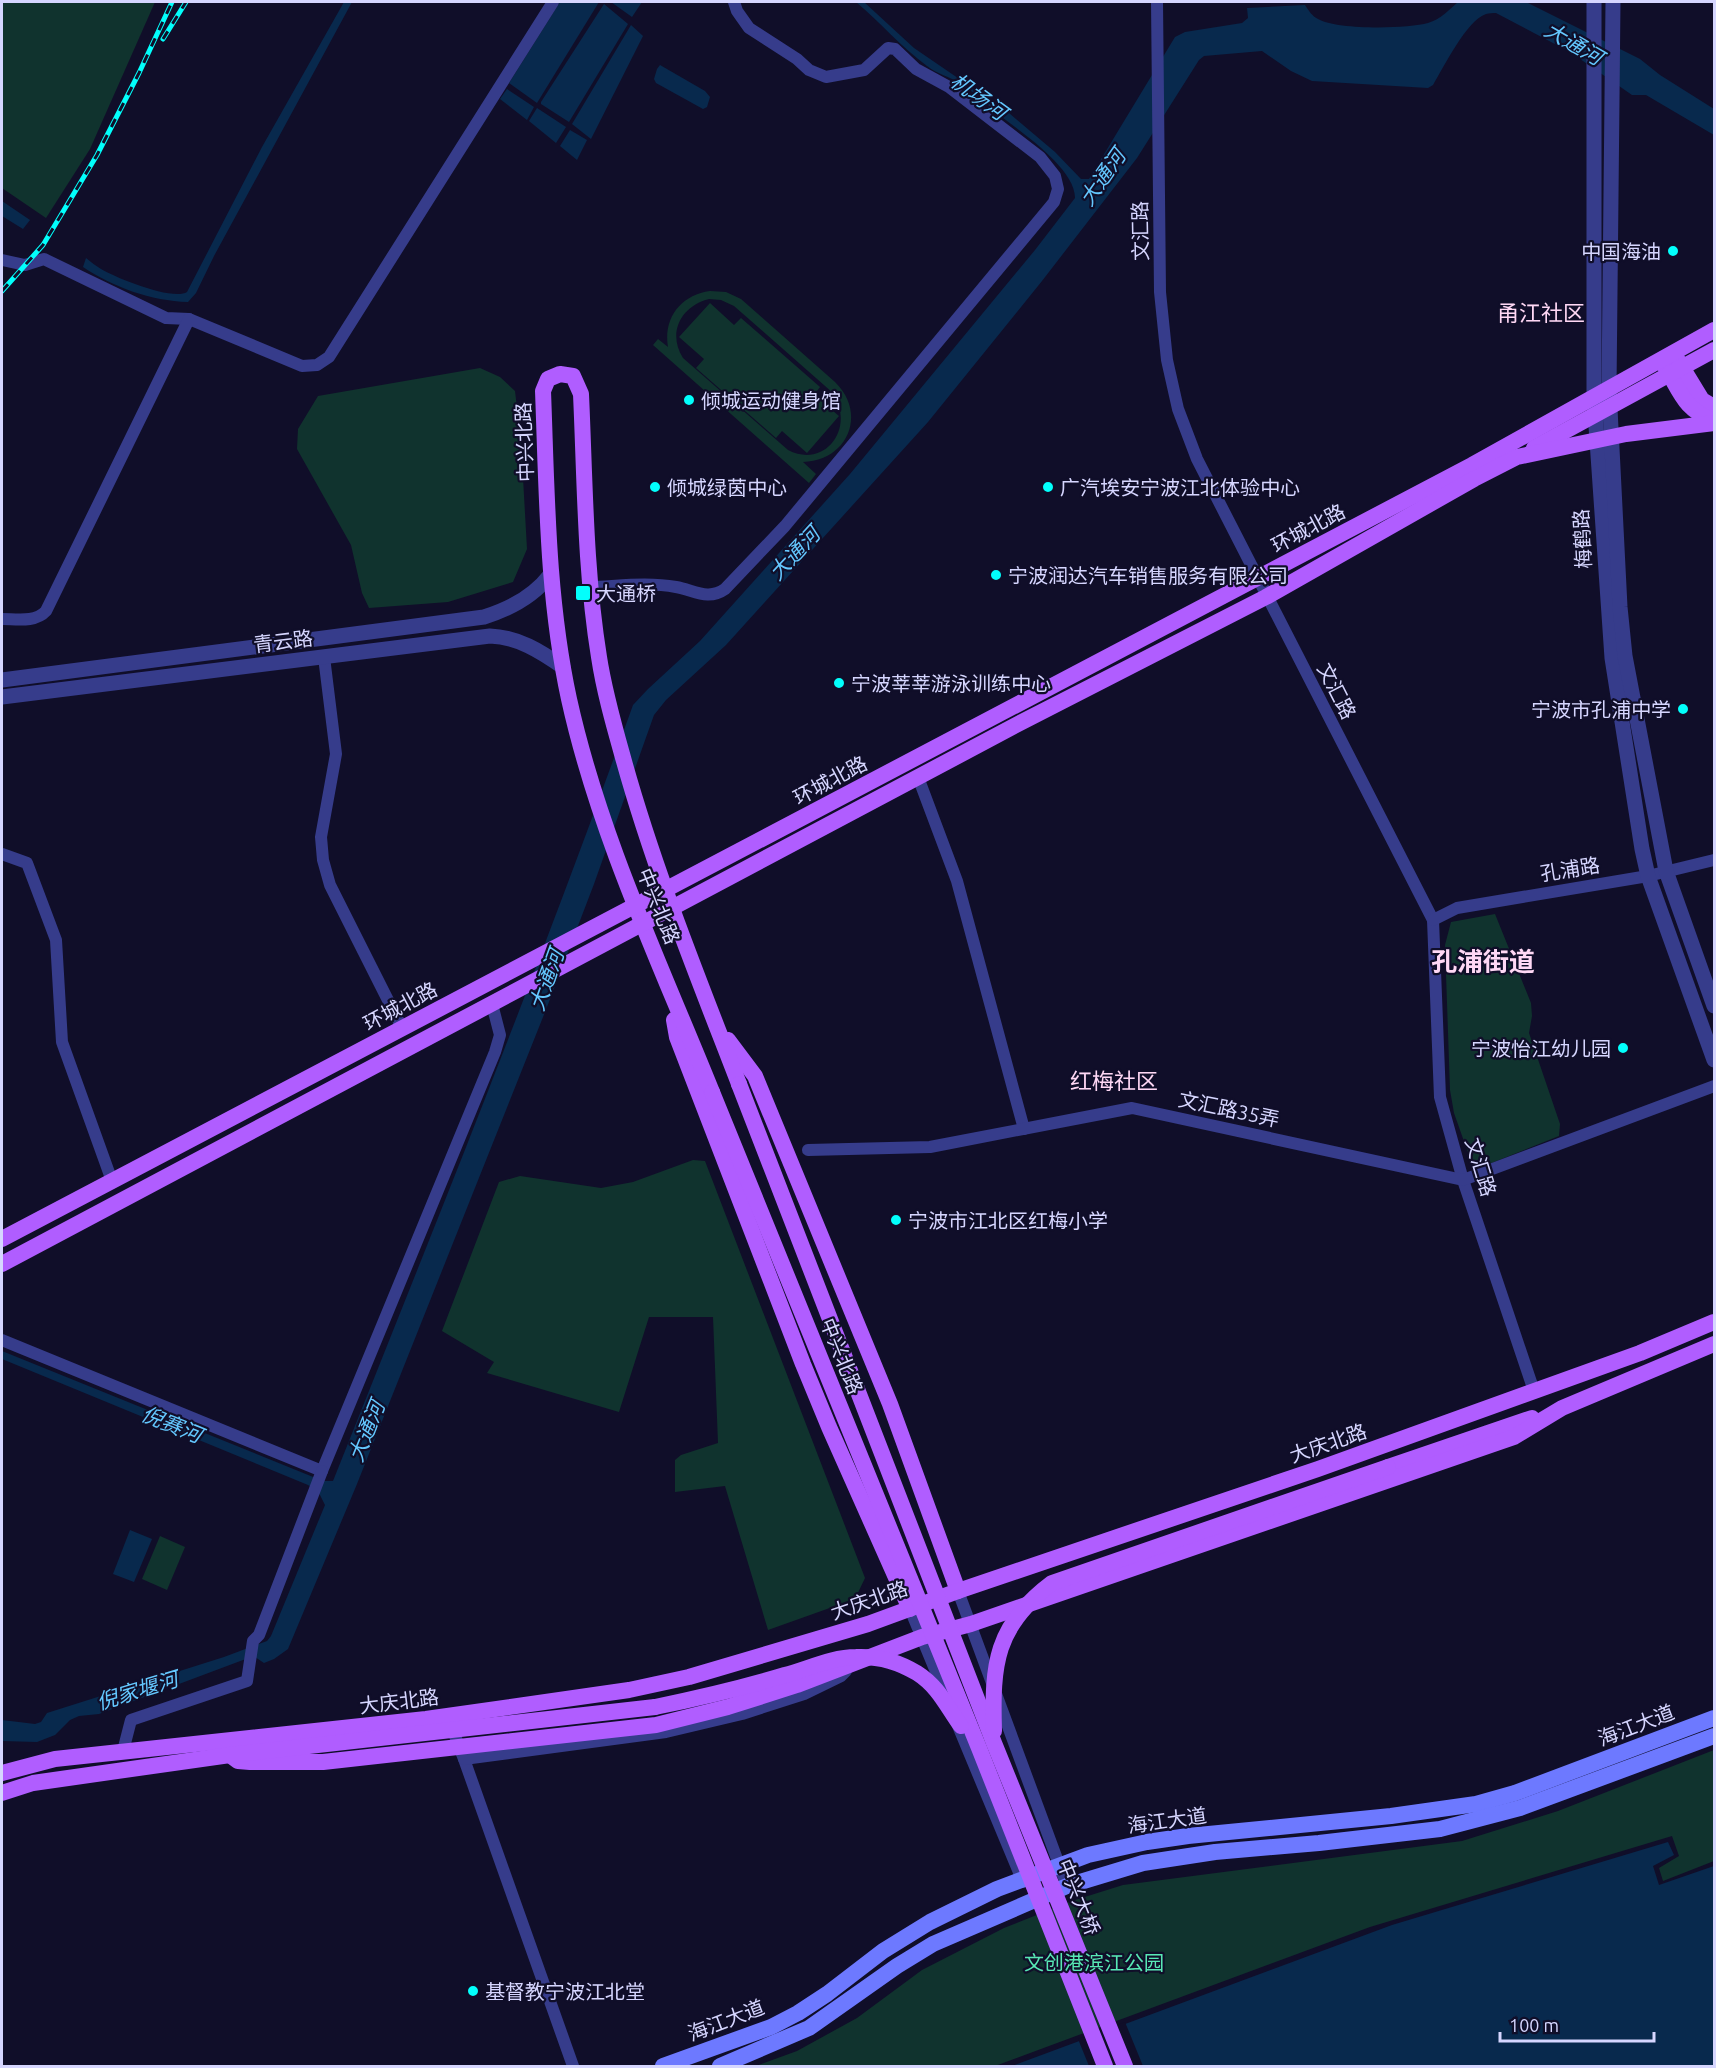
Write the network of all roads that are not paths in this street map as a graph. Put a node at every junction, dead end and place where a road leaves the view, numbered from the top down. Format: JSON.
{"nodes":[{"id":1,"x":553,"y":2,"type":"edge"},
{"id":2,"x":734,"y":2,"type":"edge"},
{"id":3,"x":1157,"y":2,"type":"edge"},
{"id":4,"x":1594,"y":2,"type":"edge"},
{"id":5,"x":1613,"y":2,"type":"edge"},
{"id":6,"x":2,"y":260,"type":"edge"},
{"id":7,"x":189,"y":319,"type":"junction"},
{"id":8,"x":1714,"y":330,"type":"edge"},
{"id":9,"x":1714,"y":350,"type":"edge"},
{"id":10,"x":1672,"y":364,"type":"junction"},
{"id":11,"x":1602,"y":393,"type":"junction"},
{"id":12,"x":1714,"y":407,"type":"edge"},
{"id":13,"x":1602,"y":410,"type":"junction"},
{"id":14,"x":1714,"y":422,"type":"edge"},
{"id":15,"x":1604,"y":439,"type":"junction"},
{"id":16,"x":1517,"y":457,"type":"junction"},
{"id":17,"x":550,"y":575,"type":"junction"},
{"id":18,"x":1257,"y":578,"type":"junction"},
{"id":19,"x":591,"y":587,"type":"junction"},
{"id":20,"x":1266,"y":597,"type":"junction"},
{"id":21,"x":2,"y":619,"type":"edge"},
{"id":22,"x":324,"y":657,"type":"junction"},
{"id":23,"x":563,"y":667,"type":"junction"},
{"id":24,"x":2,"y":680,"type":"edge"},
{"id":25,"x":2,"y":698,"type":"edge"},
{"id":26,"x":918,"y":777,"type":"junction"},
{"id":27,"x":2,"y":854,"type":"edge"},
{"id":28,"x":1714,"y":860,"type":"edge"},
{"id":29,"x":1666,"y":871,"type":"junction"},
{"id":30,"x":1648,"y":876,"type":"junction"},
{"id":31,"x":665,"y":891,"type":"junction"},
{"id":32,"x":635,"y":905,"type":"junction"},
{"id":33,"x":672,"y":909,"type":"junction"},
{"id":34,"x":1433,"y":920,"type":"junction"},
{"id":35,"x":643,"y":923,"type":"junction"},
{"id":36,"x":666,"y":978,"type":"junction"},
{"id":37,"x":492,"y":1004,"type":"junction"},
{"id":38,"x":1714,"y":1006,"type":"edge"},
{"id":39,"x":715,"y":1023,"type":"junction"},
{"id":40,"x":402,"y":1028,"type":"junction"},
{"id":41,"x":1714,"y":1060,"type":"edge"},
{"id":42,"x":1714,"y":1086,"type":"edge"},
{"id":43,"x":1024,"y":1129,"type":"junction"},
{"id":44,"x":808,"y":1150,"type":"dead end"},
{"id":45,"x":1463,"y":1180,"type":"junction"},
{"id":46,"x":112,"y":1181,"type":"junction"},
{"id":47,"x":2,"y":1239,"type":"edge"},
{"id":48,"x":2,"y":1264,"type":"edge"},
{"id":49,"x":1714,"y":1322,"type":"edge"},
{"id":50,"x":2,"y":1340,"type":"edge"},
{"id":51,"x":1714,"y":1344,"type":"edge"},
{"id":52,"x":1534,"y":1391,"type":"junction"},
{"id":53,"x":1562,"y":1408,"type":"junction"},
{"id":54,"x":322,"y":1472,"type":"junction"},
{"id":55,"x":958,"y":1590,"type":"junction"},
{"id":56,"x":910,"y":1609,"type":"junction"},
{"id":57,"x":971,"y":1624,"type":"junction"},
{"id":58,"x":922,"y":1637,"type":"junction"},
{"id":59,"x":1714,"y":1718,"type":"edge"},
{"id":60,"x":450,"y":1723,"type":"junction"},
{"id":61,"x":1714,"y":1736,"type":"edge"},
{"id":62,"x":987,"y":1746,"type":"junction"},
{"id":63,"x":123,"y":1751,"type":"junction"},
{"id":64,"x":462,"y":1753,"type":"junction"},
{"id":65,"x":230,"y":1755,"type":"junction"},
{"id":66,"x":2,"y":1773,"type":"edge"},
{"id":67,"x":2,"y":1793,"type":"edge"},
{"id":68,"x":1059,"y":1867,"type":"junction"},
{"id":69,"x":1023,"y":1880,"type":"junction"},
{"id":70,"x":1067,"y":1886,"type":"junction"},
{"id":71,"x":1031,"y":1901,"type":"junction"},
{"id":72,"x":573,"y":2067,"type":"edge"},
{"id":73,"x":663,"y":2067,"type":"edge"},
{"id":74,"x":720,"y":2067,"type":"edge"},
{"id":75,"x":1105,"y":2067,"type":"edge"},
{"id":76,"x":1125,"y":2067,"type":"edge"}],
"edges":[{"from":1,"to":7,"type":"street"},
{"from":2,"to":19,"type":"street"},
{"from":3,"to":18,"type":"street","name":"文汇路"},
{"from":4,"to":11,"type":"street","name":"梅鹤路"},
{"from":5,"to":11,"type":"street","name":"梅鹤路"},
{"from":6,"to":7,"type":"street"},
{"from":7,"to":21,"type":"street"},
{"from":8,"to":10,"type":"main road"},
{"from":9,"to":10,"type":"main road"},
{"from":10,"to":11,"type":"main road","name":"环城北路"},
{"from":10,"to":12,"type":"main road"},
{"from":10,"to":13,"type":"main road","name":"环城北路"},
{"from":10,"to":14,"type":"main road","name":"环城北路"},
{"from":11,"to":13,"type":"street","name":"梅鹤路"},
{"from":11,"to":18,"type":"main road","name":"环城北路"},
{"from":13,"to":15,"type":"street","name":"梅鹤路"},
{"from":13,"to":16,"type":"main road","name":"环城北路"},
{"from":14,"to":15,"type":"main road","name":"环城北路"},
{"from":15,"to":16,"type":"main road","name":"环城北路"},
{"from":15,"to":29,"type":"street","name":"梅鹤路"},
{"from":15,"to":30,"type":"street","name":"梅鹤路"},
{"from":16,"to":20,"type":"main road","name":"环城北路"},
{"from":17,"to":19,"type":"main road","name":"中兴北路"},
{"from":17,"to":23,"type":"main road","name":"中兴北路"},
{"from":17,"to":24,"type":"street","name":"青云路"},
{"from":18,"to":20,"type":"street","name":"文汇路"},
{"from":18,"to":31,"type":"main road","name":"环城北路"},
{"from":19,"to":31,"type":"main road","name":"中兴北路"},
{"from":20,"to":26,"type":"main road","name":"环城北路"},
{"from":20,"to":34,"type":"street","name":"文汇路"},
{"from":22,"to":23,"type":"street","name":"青云路"},
{"from":22,"to":25,"type":"street","name":"青云路"},
{"from":22,"to":40,"type":"street"},
{"from":23,"to":32,"type":"main road","name":"中兴北路"},
{"from":26,"to":33,"type":"main road","name":"环城北路"},
{"from":26,"to":43,"type":"street"},
{"from":27,"to":46,"type":"street"},
{"from":28,"to":29,"type":"street","name":"孔浦路"},
{"from":29,"to":30,"type":"street","name":"孔浦路"},
{"from":29,"to":38,"type":"street","name":"梅鹤路"},
{"from":30,"to":34,"type":"street","name":"孔浦路"},
{"from":30,"to":41,"type":"street","name":"梅鹤路"},
{"from":31,"to":32,"type":"main road","name":"环城北路"},
{"from":31,"to":33,"type":"main road","name":"中兴北路"},
{"from":32,"to":35,"type":"main road","name":"中兴北路"},
{"from":32,"to":40,"type":"main road","name":"环城北路"},
{"from":33,"to":35,"type":"main road","name":"环城北路"},
{"from":33,"to":39,"type":"main road","name":"中兴北路"},
{"from":34,"to":45,"type":"street","name":"文汇路"},
{"from":35,"to":36,"type":"main road","name":"中兴北路"},
{"from":35,"to":37,"type":"main road","name":"环城北路"},
{"from":36,"to":56,"type":"main road"},
{"from":36,"to":62,"type":"main road","name":"中兴北路","bridge":true},
{"from":37,"to":48,"type":"main road","name":"环城北路"},
{"from":37,"to":54,"type":"street"},
{"from":39,"to":55,"type":"main road"},
{"from":39,"to":62,"type":"main road","name":"中兴北路","bridge":true},
{"from":40,"to":46,"type":"main road","name":"环城北路"},
{"from":42,"to":45,"type":"street"},
{"from":43,"to":44,"type":"street","name":"文汇路35弄"},
{"from":43,"to":45,"type":"street","name":"文汇路35弄"},
{"from":45,"to":52,"type":"street","name":"文汇路"},
{"from":46,"to":47,"type":"main road","name":"环城北路"},
{"from":49,"to":52,"type":"main road","name":"大庆北路"},
{"from":50,"to":54,"type":"street"},
{"from":51,"to":53,"type":"main road","name":"大庆北路"},
{"from":52,"to":55,"type":"main road","name":"大庆北路"},
{"from":53,"to":57,"type":"main road","name":"大庆北路"},
{"from":53,"to":62,"type":"main road","bridge":true},
{"from":54,"to":63,"type":"street"},
{"from":55,"to":56,"type":"main road","name":"大庆北路"},
{"from":55,"to":57,"type":"street"},
{"from":56,"to":58,"type":"street"},
{"from":56,"to":60,"type":"main road","name":"大庆北路"},
{"from":57,"to":58,"type":"main road","name":"大庆北路"},
{"from":57,"to":68,"type":"street"},
{"from":58,"to":64,"type":"main road","name":"大庆北路"},
{"from":58,"to":69,"type":"street"},
{"from":59,"to":68,"type":"main road","name":"海江大道"},
{"from":60,"to":62,"type":"main road","bridge":true},
{"from":60,"to":63,"type":"main road","name":"大庆北路"},
{"from":60,"to":64,"type":"street"},
{"from":60,"to":65,"type":"main road","name":"大庆北路"},
{"from":61,"to":70,"type":"main road","name":"海江大道"},
{"from":62,"to":75,"type":"main road","name":"中兴大桥","bridge":true},
{"from":62,"to":76,"type":"main road","name":"中兴大桥","bridge":true},
{"from":63,"to":66,"type":"main road","name":"大庆北路"},
{"from":64,"to":65,"type":"main road","name":"大庆北路"},
{"from":64,"to":72,"type":"street"},
{"from":65,"to":67,"type":"main road","name":"大庆北路"},
{"from":68,"to":69,"type":"main road","name":"海江大道"},
{"from":68,"to":70,"type":"street"},
{"from":69,"to":71,"type":"street"},
{"from":69,"to":73,"type":"main road","name":"海江大道"},
{"from":70,"to":71,"type":"main road","name":"海江大道"},
{"from":71,"to":74,"type":"main road","name":"海江大道"}]}
